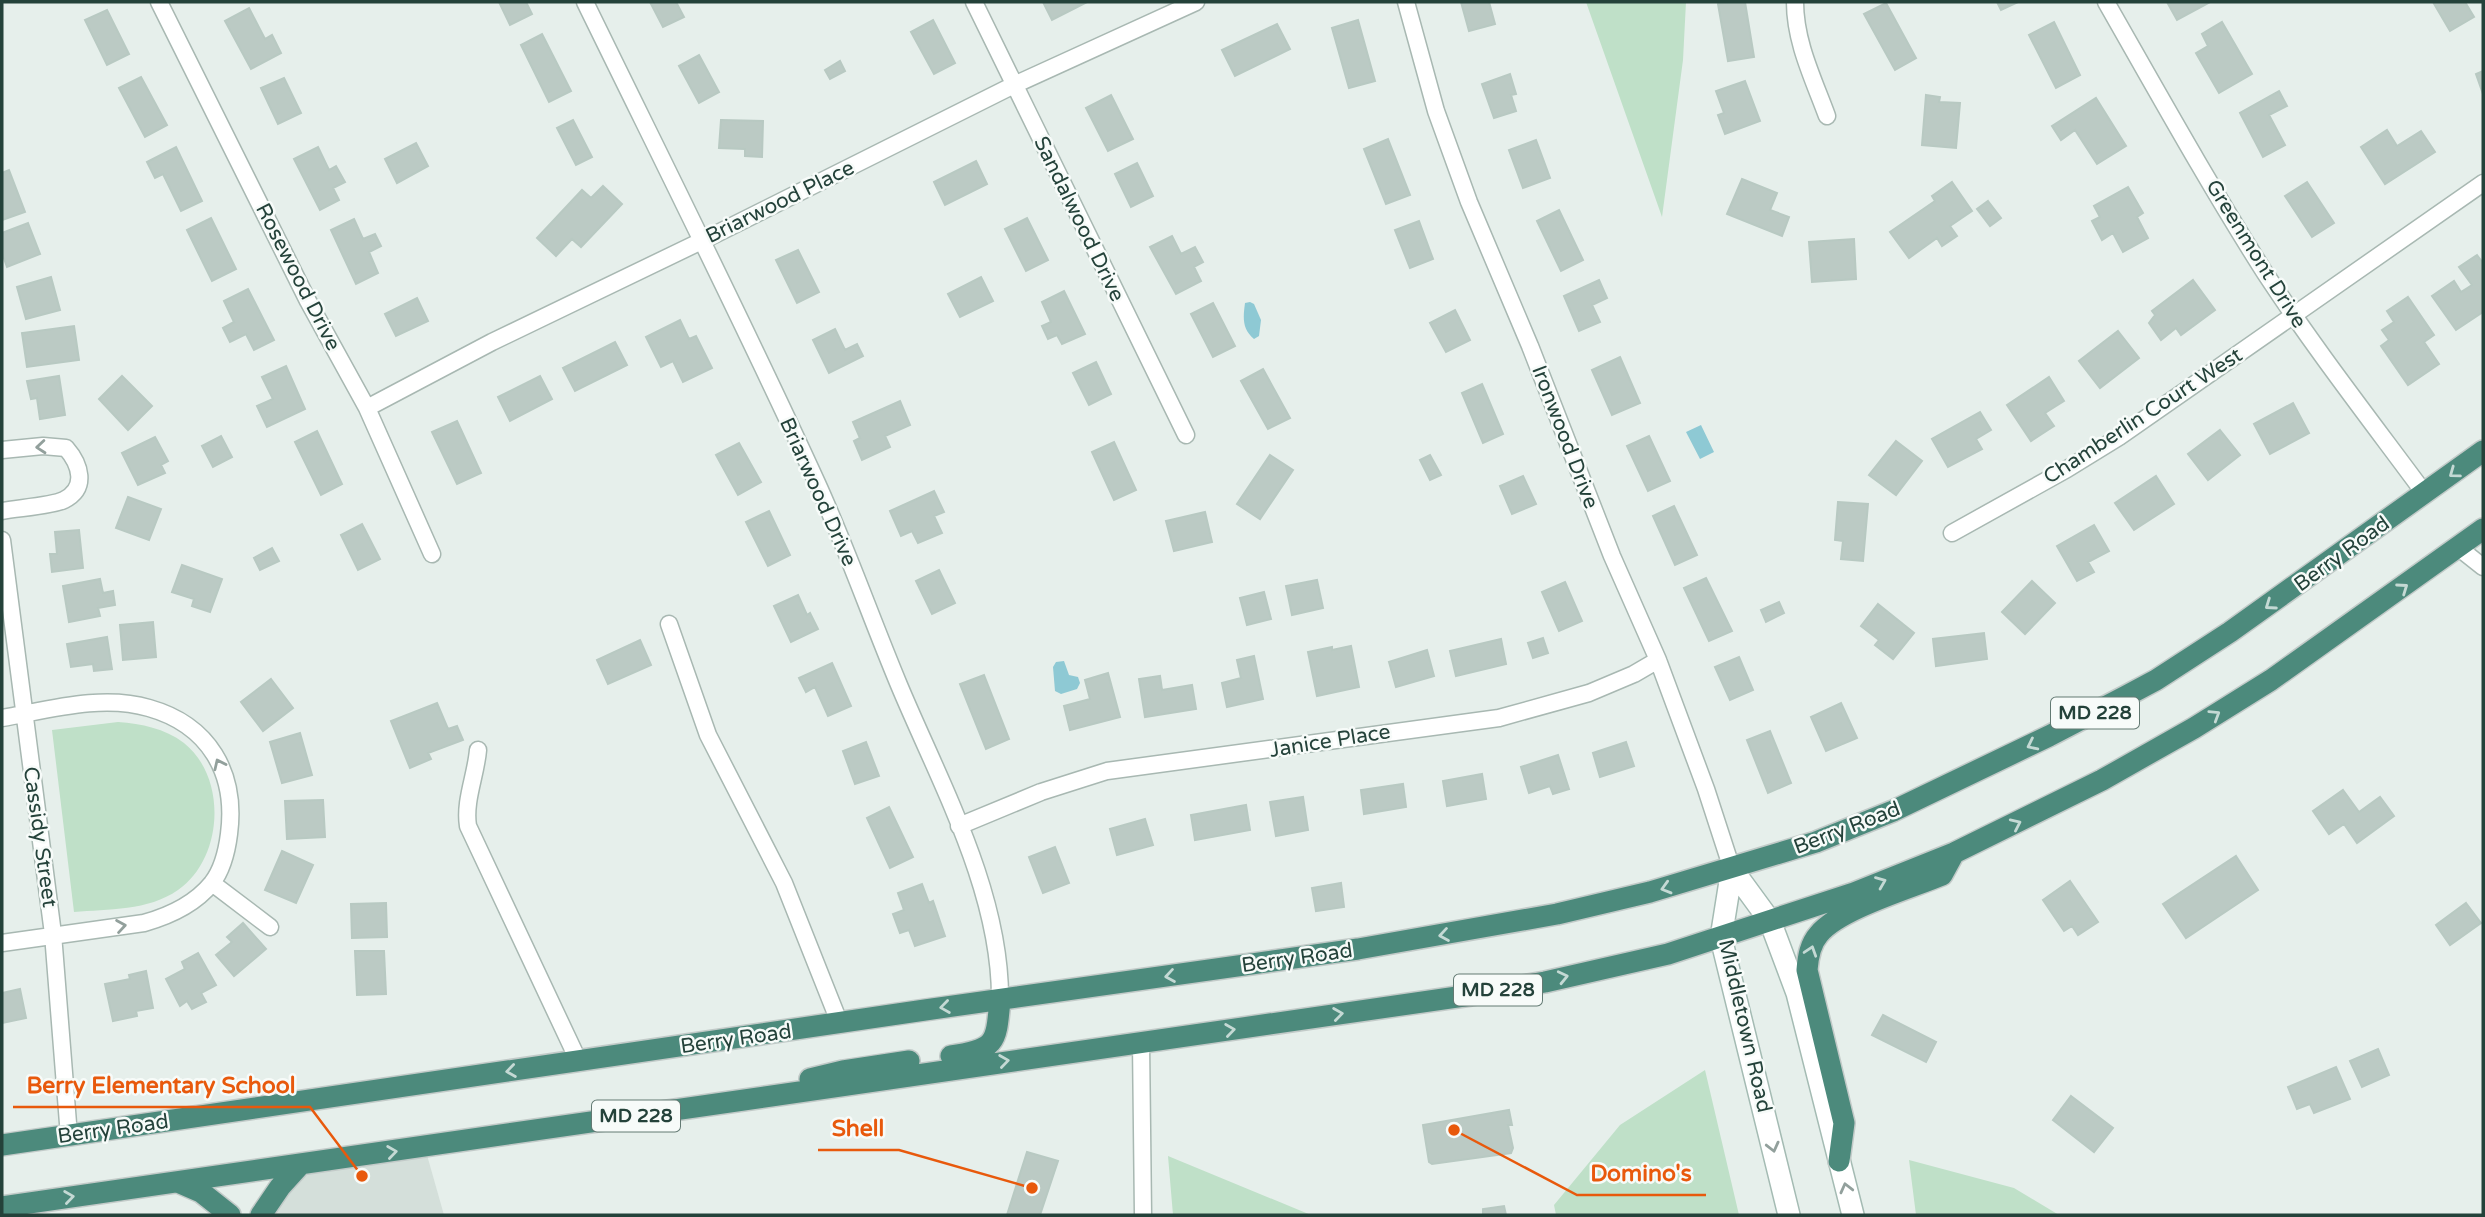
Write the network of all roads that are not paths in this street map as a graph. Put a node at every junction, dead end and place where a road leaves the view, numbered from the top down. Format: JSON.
{"nodes":[{"id":1,"x":159,"y":2,"type":"edge"},
{"id":2,"x":585,"y":2,"type":"edge"},
{"id":3,"x":974,"y":2,"type":"edge"},
{"id":4,"x":1196,"y":2,"type":"edge"},
{"id":5,"x":1406,"y":2,"type":"edge"},
{"id":6,"x":1795,"y":2,"type":"edge"},
{"id":7,"x":2106,"y":2,"type":"edge"},
{"id":8,"x":1014,"y":85,"type":"junction"},
{"id":9,"x":1827,"y":116,"type":"dead end"},
{"id":10,"x":2483,"y":183,"type":"edge"},
{"id":11,"x":701,"y":240,"type":"junction"},
{"id":12,"x":2294,"y":316,"type":"junction"},
{"id":13,"x":367,"y":408,"type":"junction"},
{"id":14,"x":1186,"y":435,"type":"dead end"},
{"id":15,"x":2,"y":450,"type":"edge"},
{"id":16,"x":2483,"y":451,"type":"edge"},
{"id":17,"x":2425,"y":494,"type":"junction"},
{"id":18,"x":2,"y":511,"type":"edge"},
{"id":19,"x":2483,"y":529,"type":"edge"},
{"id":20,"x":1952,"y":533,"type":"dead end"},
{"id":21,"x":2,"y":540,"type":"edge"},
{"id":22,"x":2459,"y":548,"type":"junction"},
{"id":23,"x":432,"y":554,"type":"dead end"},
{"id":24,"x":2483,"y":567,"type":"edge"},
{"id":25,"x":669,"y":624,"type":"dead end"},
{"id":26,"x":1658,"y":660,"type":"junction"},
{"id":27,"x":24,"y":714,"type":"junction"},
{"id":28,"x":2,"y":718,"type":"edge"},
{"id":29,"x":478,"y":750,"type":"dead end"},
{"id":30,"x":959,"y":826,"type":"junction"},
{"id":31,"x":1954,"y":853,"type":"junction"},
{"id":32,"x":1732,"y":869,"type":"junction"},
{"id":33,"x":212,"y":883,"type":"junction"},
{"id":34,"x":1770,"y":921,"type":"junction"},
{"id":35,"x":270,"y":927,"type":"dead end"},
{"id":36,"x":53,"y":934,"type":"junction"},
{"id":37,"x":1721,"y":938,"type":"junction"},
{"id":38,"x":2,"y":943,"type":"edge"},
{"id":39,"x":1000,"y":1000,"type":"junction"},
{"id":40,"x":840,"y":1024,"type":"junction"},
{"id":41,"x":1141,"y":1042,"type":"junction"},
{"id":42,"x":579,"y":1062,"type":"junction"},
{"id":43,"x":675,"y":1111,"type":"junction"},
{"id":44,"x":69,"y":1136,"type":"junction"},
{"id":45,"x":2,"y":1145,"type":"edge"},
{"id":46,"x":1839,"y":1161,"type":"junction"},
{"id":47,"x":300,"y":1165,"type":"junction"},
{"id":48,"x":178,"y":1182,"type":"junction"},
{"id":49,"x":2,"y":1207,"type":"edge"},
{"id":50,"x":230,"y":1215,"type":"edge"},
{"id":51,"x":261,"y":1215,"type":"edge"},
{"id":52,"x":1143,"y":1215,"type":"edge"},
{"id":53,"x":1789,"y":1215,"type":"edge"},
{"id":54,"x":1853,"y":1215,"type":"edge"}],
"edges":[{"from":1,"to":13,"type":"street","name":"Rosewood Drive"},
{"from":2,"to":11,"type":"street","name":"Briarwood Drive"},
{"from":3,"to":8,"type":"street","name":"Sandalwood Drive"},
{"from":4,"to":8,"type":"street","name":"Briarwood Place"},
{"from":5,"to":26,"type":"street","name":"Ironwood Drive"},
{"from":6,"to":9,"type":"street"},
{"from":7,"to":12,"type":"street","name":"Greenmont Drive"},
{"from":8,"to":11,"type":"street","name":"Briarwood Place"},
{"from":8,"to":14,"type":"street","name":"Sandalwood Drive"},
{"from":10,"to":12,"type":"street","name":"Chamberlin Court West"},
{"from":11,"to":13,"type":"street","name":"Briarwood Place"},
{"from":11,"to":30,"type":"street","name":"Briarwood Drive"},
{"from":12,"to":17,"type":"street","name":"Greenmont Drive"},
{"from":12,"to":20,"type":"street","name":"Chamberlin Court West"},
{"from":13,"to":23,"type":"street","name":"Rosewood Drive"},
{"from":18,"to":15,"type":"street","one_way":true},
{"from":16,"to":17,"type":"highway","name":"Berry Road","number":"MD 228","one_way":true},
{"from":17,"to":32,"type":"highway","name":"Berry Road","number":"MD 228","one_way":true},
{"from":19,"to":22,"type":"highway","number":"MD 228"},
{"from":21,"to":27,"type":"street","name":"Cassidy Street"},
{"from":22,"to":24,"type":"street"},
{"from":31,"to":22,"type":"highway","number":"MD 228","one_way":true},
{"from":25,"to":40,"type":"street"},
{"from":26,"to":30,"type":"street","name":"Janice Place"},
{"from":26,"to":32,"type":"street","name":"Ironwood Drive"},
{"from":27,"to":28,"type":"street"},
{"from":33,"to":27,"type":"street","one_way":true},
{"from":27,"to":36,"type":"street","name":"Cassidy Street"},
{"from":29,"to":42,"type":"street"},
{"from":30,"to":39,"type":"street","name":"Briarwood Drive"},
{"from":34,"to":31,"type":"highway","number":"MD 228","one_way":true},
{"from":46,"to":31,"type":"highway","one_way":true},
{"from":32,"to":34,"type":"main road"},
{"from":32,"to":37,"type":"main road","name":"Middletown Road"},
{"from":32,"to":39,"type":"highway","name":"Berry Road","number":"MD 228","one_way":true},
{"from":33,"to":35,"type":"street"},
{"from":36,"to":33,"type":"street","one_way":true},
{"from":34,"to":37,"type":"highway","number":"MD 228"},
{"from":34,"to":46,"type":"main road"},
{"from":36,"to":38,"type":"street"},
{"from":36,"to":44,"type":"street","name":"Cassidy Street"},
{"from":41,"to":37,"type":"highway","number":"MD 228","one_way":true},
{"from":37,"to":53,"type":"main road","name":"Middletown Road","one_way":true},
{"from":39,"to":40,"type":"highway","name":"Berry Road","number":"MD 228","one_way":true},
{"from":39,"to":43,"type":"highway"},
{"from":40,"to":42,"type":"highway","name":"Berry Road","number":"MD 228"},
{"from":43,"to":41,"type":"highway","number":"MD 228","one_way":true},
{"from":41,"to":52,"type":"street"},
{"from":42,"to":44,"type":"highway","name":"Berry Road","number":"MD 228","one_way":true},
{"from":47,"to":43,"type":"highway","number":"MD 228","one_way":true},
{"from":44,"to":45,"type":"highway","name":"Berry Road","number":"MD 228"},
{"from":54,"to":46,"type":"main road","one_way":true},
{"from":47,"to":48,"type":"highway","number":"MD 228"},
{"from":47,"to":51,"type":"highway"},
{"from":49,"to":48,"type":"highway","number":"MD 228","one_way":true},
{"from":48,"to":50,"type":"highway"}]}
